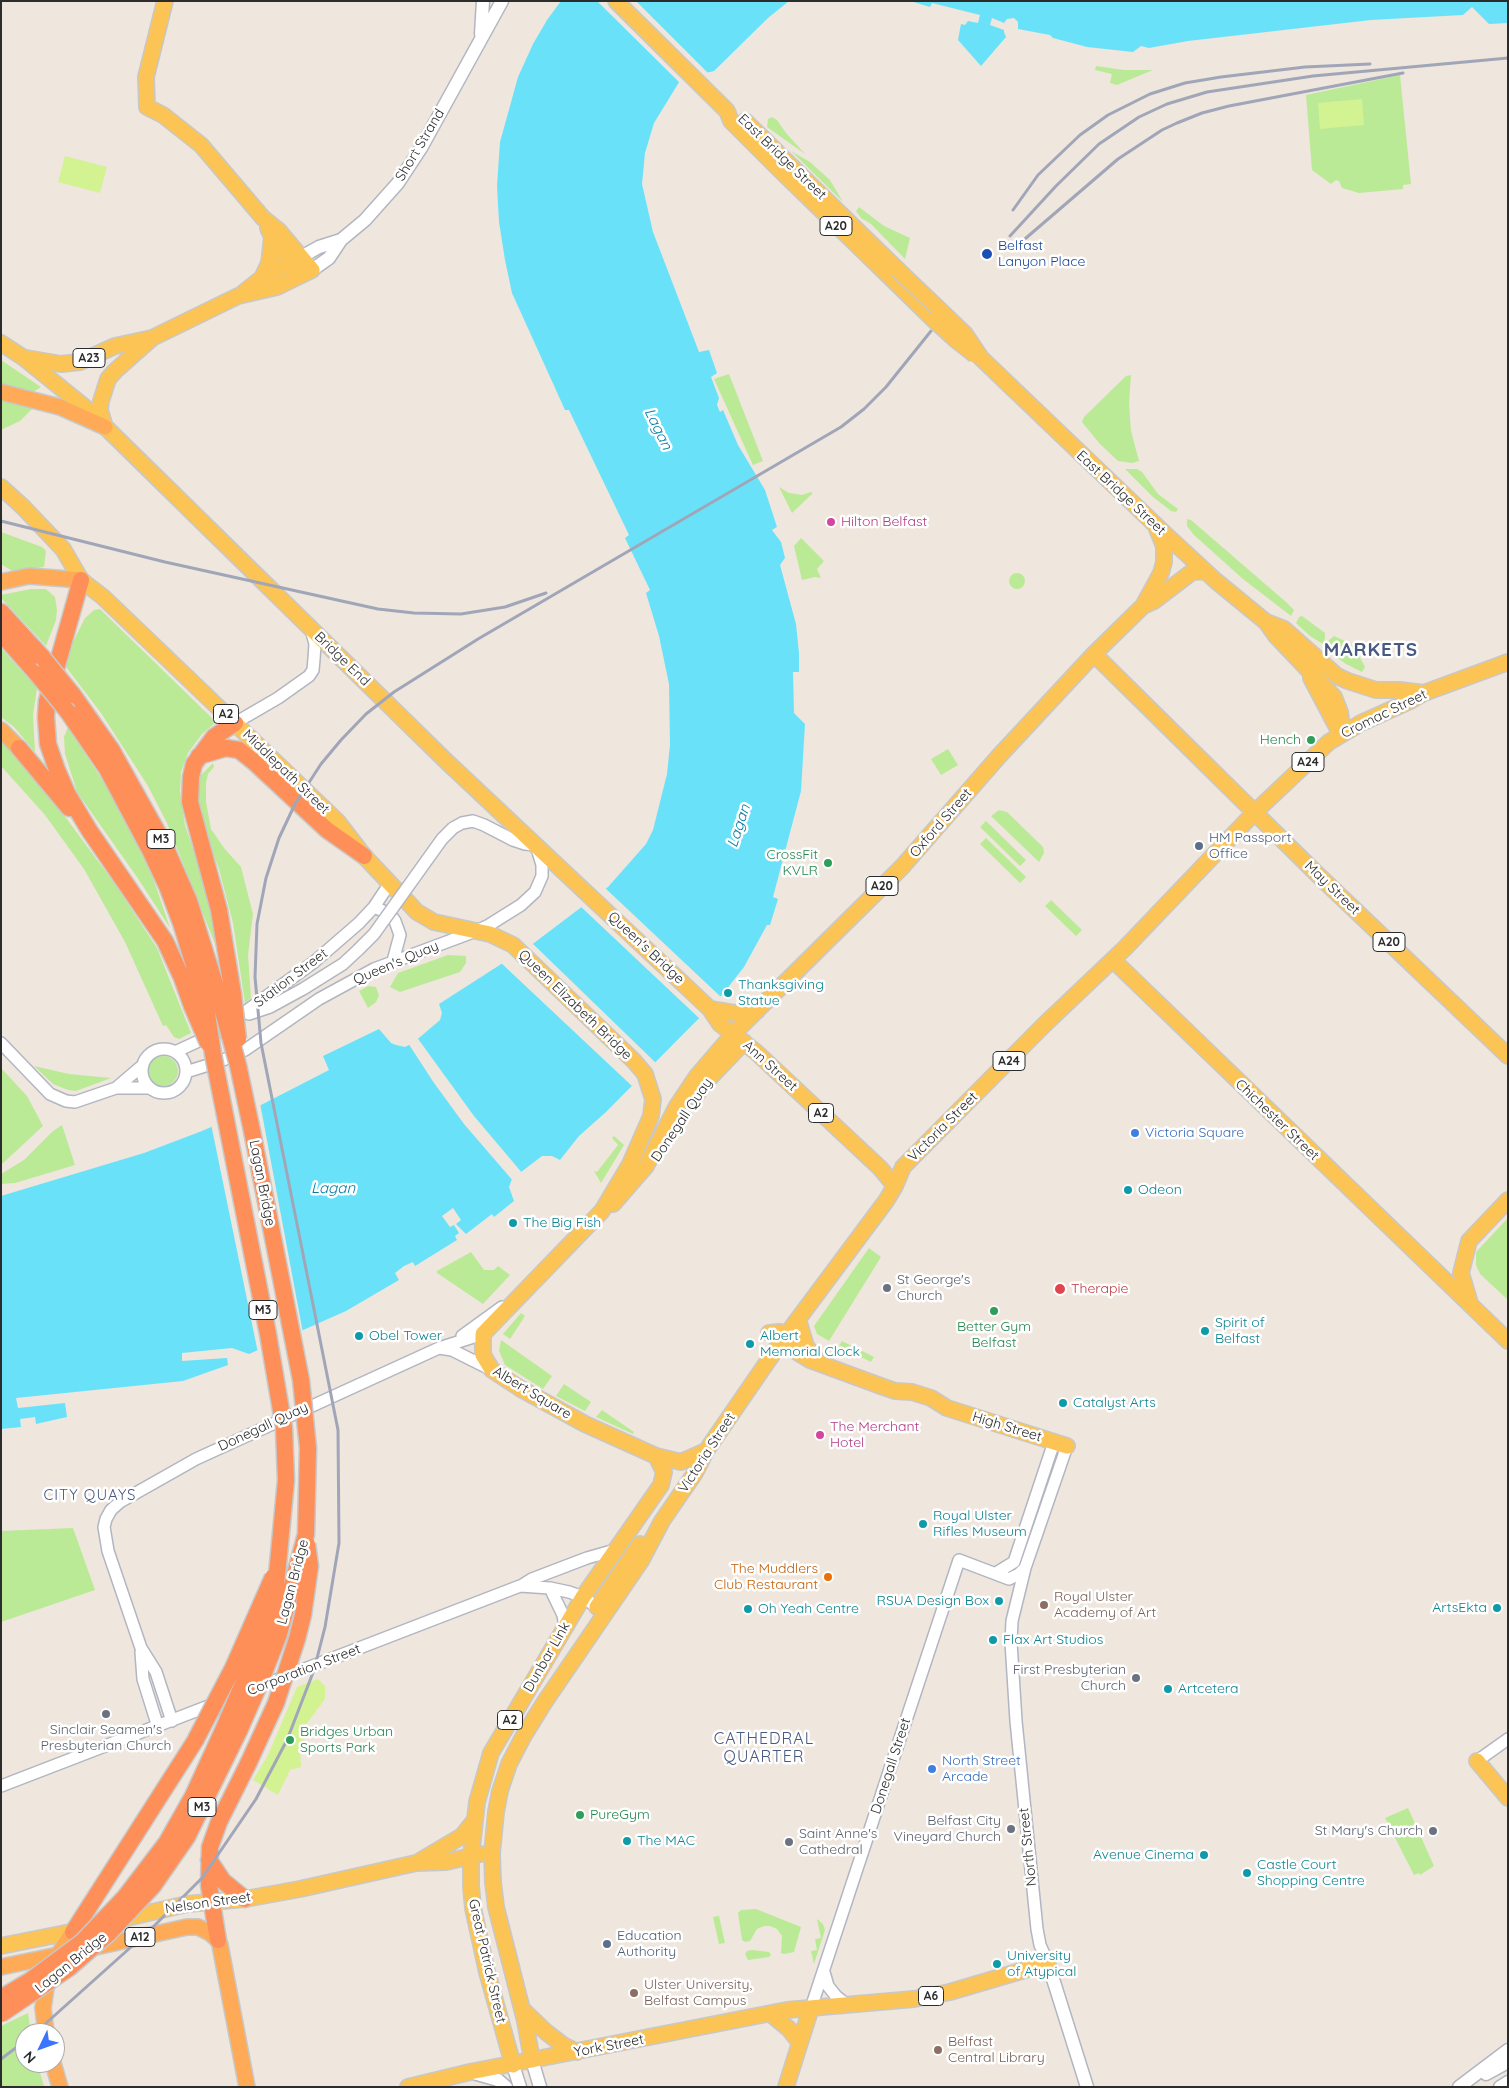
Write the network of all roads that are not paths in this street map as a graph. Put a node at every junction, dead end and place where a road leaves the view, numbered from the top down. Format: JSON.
{"nodes":[{"id":1,"x":165,"y":1,"type":"edge"},
{"id":2,"x":483,"y":1,"type":"edge"},
{"id":3,"x":502,"y":1,"type":"edge"},
{"id":4,"x":616,"y":1,"type":"edge"},
{"id":5,"x":481,"y":36,"type":"junction"},
{"id":6,"x":263,"y":218,"type":"junction"},
{"id":7,"x":272,"y":237,"type":"junction"},
{"id":8,"x":341,"y":240,"type":"junction"},
{"id":9,"x":295,"y":260,"type":"junction"},
{"id":10,"x":306,"y":273,"type":"junction"},
{"id":11,"x":262,"y":278,"type":"junction"},
{"id":12,"x":238,"y":296,"type":"junction"},
{"id":13,"x":152,"y":338,"type":"junction"},
{"id":14,"x":1,"y":343,"type":"edge"},
{"id":15,"x":24,"y":358,"type":"junction"},
{"id":16,"x":1,"y":392,"type":"edge"},
{"id":17,"x":105,"y":427,"type":"junction"},
{"id":18,"x":1,"y":488,"type":"edge"},
{"id":19,"x":1156,"y":525,"type":"junction"},
{"id":20,"x":1205,"y":571,"type":"junction"},
{"id":21,"x":81,"y":580,"type":"junction"},
{"id":22,"x":1,"y":582,"type":"edge"},
{"id":23,"x":1143,"y":606,"type":"junction"},
{"id":24,"x":1,"y":612,"type":"edge"},
{"id":25,"x":1266,"y":622,"type":"junction"},
{"id":26,"x":310,"y":629,"type":"junction"},
{"id":27,"x":1,"y":633,"type":"edge"},
{"id":28,"x":1094,"y":654,"type":"junction"},
{"id":29,"x":1508,"y":662,"type":"edge"},
{"id":30,"x":1424,"y":693,"type":"junction"},
{"id":31,"x":235,"y":723,"type":"junction"},
{"id":32,"x":1,"y":730,"type":"edge"},
{"id":33,"x":1342,"y":734,"type":"junction"},
{"id":34,"x":19,"y":748,"type":"joint"},
{"id":35,"x":200,"y":756,"type":"junction"},
{"id":36,"x":1254,"y":812,"type":"junction"},
{"id":37,"x":89,"y":830,"type":"junction"},
{"id":38,"x":536,"y":845,"type":"junction"},
{"id":39,"x":364,"y":856,"type":"junction"},
{"id":40,"x":390,"y":883,"type":"junction"},
{"id":41,"x":582,"y":888,"type":"joint"},
{"id":42,"x":374,"y":907,"type":"junction"},
{"id":43,"x":476,"y":931,"type":"junction"},
{"id":44,"x":503,"y":940,"type":"joint"},
{"id":45,"x":1113,"y":960,"type":"junction"},
{"id":46,"x":393,"y":962,"type":"junction"},
{"id":47,"x":212,"y":999,"type":"junction"},
{"id":48,"x":710,"y":1009,"type":"junction"},
{"id":49,"x":757,"y":1011,"type":"junction"},
{"id":50,"x":240,"y":1017,"type":"junction"},
{"id":51,"x":738,"y":1038,"type":"junction"},
{"id":52,"x":1,"y":1043,"type":"edge"},
{"id":53,"x":175,"y":1052,"type":"junction"},
{"id":54,"x":1508,"y":1056,"type":"edge"},
{"id":55,"x":143,"y":1065,"type":"junction"},
{"id":56,"x":186,"y":1072,"type":"junction"},
{"id":57,"x":644,"y":1074,"type":"joint"},
{"id":58,"x":116,"y":1088,"type":"junction"},
{"id":59,"x":150,"y":1088,"type":"junction"},
{"id":60,"x":895,"y":1186,"type":"junction"},
{"id":61,"x":1508,"y":1200,"type":"edge"},
{"id":62,"x":602,"y":1211,"type":"junction"},
{"id":63,"x":525,"y":1289,"type":"junction"},
{"id":64,"x":1472,"y":1307,"type":"junction"},
{"id":65,"x":798,"y":1319,"type":"junction"},
{"id":66,"x":483,"y":1334,"type":"junction"},
{"id":67,"x":778,"y":1337,"type":"junction"},
{"id":68,"x":1508,"y":1341,"type":"edge"},
{"id":69,"x":453,"y":1343,"type":"junction"},
{"id":70,"x":806,"y":1346,"type":"junction"},
{"id":71,"x":439,"y":1348,"type":"junction"},
{"id":72,"x":820,"y":1363,"type":"junction"},
{"id":73,"x":492,"y":1370,"type":"junction"},
{"id":74,"x":1060,"y":1444,"type":"junction"},
{"id":75,"x":706,"y":1451,"type":"junction"},
{"id":76,"x":656,"y":1456,"type":"junction"},
{"id":77,"x":662,"y":1521,"type":"junction"},
{"id":78,"x":306,"y":1534,"type":"junction"},
{"id":79,"x":615,"y":1550,"type":"junction"},
{"id":80,"x":641,"y":1561,"type":"joint"},
{"id":81,"x":277,"y":1568,"type":"junction"},
{"id":82,"x":1025,"y":1568,"type":"junction"},
{"id":83,"x":1000,"y":1570,"type":"junction"},
{"id":84,"x":1009,"y":1579,"type":"junction"},
{"id":85,"x":520,"y":1586,"type":"junction"},
{"id":86,"x":550,"y":1588,"type":"junction"},
{"id":87,"x":583,"y":1597,"type":"junction"},
{"id":88,"x":1017,"y":1600,"type":"junction"},
{"id":89,"x":601,"y":1611,"type":"junction"},
{"id":90,"x":565,"y":1627,"type":"junction"},
{"id":91,"x":141,"y":1648,"type":"junction"},
{"id":92,"x":172,"y":1721,"type":"junction"},
{"id":93,"x":158,"y":1726,"type":"junction"},
{"id":94,"x":1508,"y":1739,"type":"edge"},
{"id":95,"x":1477,"y":1760,"type":"joint"},
{"id":96,"x":1,"y":1786,"type":"edge"},
{"id":97,"x":1508,"y":1798,"type":"edge"},
{"id":98,"x":474,"y":1821,"type":"junction"},
{"id":99,"x":492,"y":1853,"type":"junction"},
{"id":100,"x":471,"y":1856,"type":"junction"},
{"id":101,"x":209,"y":1860,"type":"junction"},
{"id":102,"x":416,"y":1863,"type":"junction"},
{"id":103,"x":246,"y":1899,"type":"junction"},
{"id":104,"x":211,"y":1902,"type":"junction"},
{"id":105,"x":473,"y":1908,"type":"junction"},
{"id":106,"x":73,"y":1932,"type":"junction"},
{"id":107,"x":218,"y":1940,"type":"junction"},
{"id":108,"x":1,"y":1946,"type":"edge"},
{"id":109,"x":58,"y":1955,"type":"junction"},
{"id":110,"x":1048,"y":1963,"type":"junction"},
{"id":111,"x":1,"y":1967,"type":"edge"},
{"id":112,"x":824,"y":1972,"type":"junction"},
{"id":113,"x":1,"y":1998,"type":"edge"},
{"id":114,"x":848,"y":2005,"type":"junction"},
{"id":115,"x":811,"y":2008,"type":"junction"},
{"id":116,"x":522,"y":2009,"type":"junction"},
{"id":117,"x":1,"y":2014,"type":"edge"},
{"id":118,"x":771,"y":2014,"type":"junction"},
{"id":119,"x":45,"y":2023,"type":"edge"},
{"id":120,"x":800,"y":2043,"type":"junction"},
{"id":121,"x":1508,"y":2050,"type":"edge"},
{"id":122,"x":577,"y":2052,"type":"junction"},
{"id":123,"x":532,"y":2060,"type":"junction"},
{"id":124,"x":1508,"y":2062,"type":"edge"},
{"id":125,"x":513,"y":2065,"type":"junction"},
{"id":126,"x":244,"y":2069,"type":"junction"},
{"id":127,"x":470,"y":2072,"type":"junction"},
{"id":128,"x":56,"y":2073,"type":"edge"},
{"id":129,"x":1508,"y":2082,"type":"edge"},
{"id":130,"x":60,"y":2087,"type":"edge"},
{"id":131,"x":236,"y":2087,"type":"edge"},
{"id":132,"x":247,"y":2087,"type":"edge"},
{"id":133,"x":408,"y":2087,"type":"edge"},
{"id":134,"x":506,"y":2087,"type":"edge"},
{"id":135,"x":520,"y":2087,"type":"edge"},
{"id":136,"x":540,"y":2087,"type":"edge"},
{"id":137,"x":786,"y":2087,"type":"edge"},
{"id":138,"x":1087,"y":2087,"type":"edge"},
{"id":139,"x":1461,"y":2087,"type":"edge"},
{"id":140,"x":1500,"y":2087,"type":"edge"}],
"edges":[{"from":1,"to":6,"type":"main road"},
{"from":2,"to":5,"type":"main road","name":"Short Strand"},
{"from":3,"to":5,"type":"main road","name":"Short Strand"},
{"from":4,"to":19,"type":"main road","name":"East Bridge Street","number":"A20","bridge":true},
{"from":5,"to":8,"type":"main road","name":"Short Strand"},
{"from":6,"to":7,"type":"main road"},
{"from":6,"to":9,"type":"main road"},
{"from":7,"to":9,"type":"main road"},
{"from":7,"to":11,"type":"main road"},
{"from":8,"to":9,"type":"main road","name":"Short Strand"},
{"from":8,"to":10,"type":"main road","name":"Short Strand"},
{"from":9,"to":10,"type":"main road"},
{"from":9,"to":11,"type":"main road","name":"Short Strand","number":"A23"},
{"from":10,"to":12,"type":"main road","name":"Short Strand","number":"A23"},
{"from":11,"to":12,"type":"main road","name":"Short Strand","number":"A23"},
{"from":12,"to":13,"type":"main road","name":"Short Strand","number":"A23"},
{"from":13,"to":15,"type":"main road","name":"Short Strand","number":"A23"},
{"from":13,"to":17,"type":"main road","name":"Short Strand","number":"A23"},
{"from":14,"to":15,"type":"main road","name":"Bridge End","number":"A2"},
{"from":15,"to":17,"type":"main road","name":"Bridge End","number":"A2"},
{"from":16,"to":17,"type":"highway","name":"Bridge End","number":"A2"},
{"from":17,"to":26,"type":"main road","name":"Bridge End","number":"A2"},
{"from":18,"to":21,"type":"main road","name":"Middlepath Street","number":"A2"},
{"from":19,"to":20,"type":"main road","name":"East Bridge Street","number":"A20"},
{"from":19,"to":23,"type":"main road","name":"Oxford Street","number":"A20"},
{"from":20,"to":23,"type":"main road","name":"Oxford Street","number":"A20"},
{"from":20,"to":25,"type":"main road","name":"East Bridge Street","number":"A20"},
{"from":21,"to":22,"type":"highway"},
{"from":21,"to":31,"type":"main road","name":"Middlepath Street","number":"A2"},
{"from":21,"to":37,"type":"highway"},
{"from":23,"to":28,"type":"main road","name":"Oxford Street","number":"A20"},
{"from":24,"to":47,"type":"highway","number":"M3","bridge":true},
{"from":25,"to":30,"type":"main road","name":"East Bridge Street","number":"A20"},
{"from":25,"to":33,"type":"main road","name":"East Bridge Street","number":"A20"},
{"from":26,"to":31,"type":"street"},
{"from":26,"to":38,"type":"main road","name":"Bridge End","number":"A2"},
{"from":27,"to":47,"type":"highway","number":"M3","bridge":true},
{"from":28,"to":36,"type":"main road","name":"May Street","number":"A20"},
{"from":28,"to":49,"type":"main road","name":"Oxford Street","number":"A20"},
{"from":29,"to":30,"type":"main road","name":"Cromac Street","number":"A24"},
{"from":30,"to":33,"type":"main road","name":"Cromac Street","number":"A24"},
{"from":31,"to":35,"type":"highway"},
{"from":31,"to":39,"type":"main road","name":"Middlepath Street","number":"A2"},
{"from":32,"to":34,"type":"highway"},
{"from":33,"to":36,"type":"main road","name":"Cromac Street","number":"A24"},
{"from":34,"to":37,"type":"highway"},
{"from":35,"to":39,"type":"highway"},
{"from":35,"to":47,"type":"highway"},
{"from":36,"to":45,"type":"main road","name":"Victoria Street","number":"A24"},
{"from":36,"to":54,"type":"main road","name":"May Street","number":"A20"},
{"from":37,"to":47,"type":"highway"},
{"from":38,"to":41,"type":"main road","name":"Bridge End","number":"A2"},
{"from":38,"to":43,"type":"street","name":"Queen's Quay"},
{"from":38,"to":50,"type":"street","bridge":true},
{"from":39,"to":40,"type":"main road","name":"Middlepath Street","number":"A2"},
{"from":40,"to":42,"type":"street","name":"Station Street"},
{"from":40,"to":43,"type":"main road","name":"Middlepath Street","number":"A2"},
{"from":41,"to":48,"type":"main road","name":"Queen's Bridge","number":"A2"},
{"from":42,"to":46,"type":"street"},
{"from":42,"to":50,"type":"street","name":"Station Street"},
{"from":43,"to":44,"type":"main road","name":"Middlepath Street","number":"A2"},
{"from":43,"to":46,"type":"street","name":"Queen's Quay"},
{"from":44,"to":57,"type":"main road","name":"Queen Elizabeth Bridge","number":"A2"},
{"from":45,"to":60,"type":"main road","name":"Victoria Street","number":"A24"},
{"from":45,"to":64,"type":"main road","name":"Chichester Street"},
{"from":46,"to":56,"type":"street","name":"Queen's Quay"},
{"from":47,"to":78,"type":"highway","name":"Lagan Bridge","number":"M3","bridge":true},
{"from":47,"to":81,"type":"highway","name":"Lagan Bridge","number":"M3","bridge":true},
{"from":48,"to":49,"type":"main road"},
{"from":48,"to":51,"type":"main road","name":"Ann Street","number":"A2"},
{"from":49,"to":51,"type":"main road","name":"Oxford Street","number":"A20"},
{"from":50,"to":53,"type":"street","name":"Station Street"},
{"from":51,"to":60,"type":"main road","name":"Ann Street","number":"A2"},
{"from":51,"to":62,"type":"main road","name":"Donegall Quay","number":"A2"},
{"from":52,"to":58,"type":"street"},
{"from":53,"to":55,"type":"street"},
{"from":53,"to":56,"type":"street"},
{"from":55,"to":58,"type":"street"},
{"from":55,"to":59,"type":"street"},
{"from":56,"to":59,"type":"street"},
{"from":57,"to":62,"type":"main road","name":"Donegall Quay","number":"A2"},
{"from":58,"to":59,"type":"street"},
{"from":60,"to":65,"type":"main road","name":"Victoria Street","number":"A2"},
{"from":61,"to":64,"type":"main road"},
{"from":62,"to":63,"type":"main road","name":"Donegall Quay","number":"A2"},
{"from":63,"to":66,"type":"main road","name":"Donegall Quay","number":"A2"},
{"from":63,"to":69,"type":"street"},
{"from":64,"to":68,"type":"main road","name":"Chichester Street"},
{"from":65,"to":67,"type":"main road","name":"Victoria Street","number":"A2"},
{"from":65,"to":70,"type":"main road"},
{"from":66,"to":69,"type":"street","name":"Donegall Quay"},
{"from":66,"to":73,"type":"main road","name":"Albert Square"},
{"from":67,"to":70,"type":"main road"},
{"from":67,"to":72,"type":"main road","name":"High Street"},
{"from":67,"to":75,"type":"main road","name":"Victoria Street","number":"A2"},
{"from":69,"to":71,"type":"street","name":"Donegall Quay"},
{"from":70,"to":72,"type":"main road"},
{"from":71,"to":73,"type":"street"},
{"from":71,"to":91,"type":"street","name":"Donegall Quay"},
{"from":72,"to":74,"type":"main road","name":"High Street"},
{"from":73,"to":76,"type":"main road","name":"Albert Square"},
{"from":74,"to":82,"type":"street","name":"North Street"},
{"from":74,"to":83,"type":"street"},
{"from":75,"to":76,"type":"main road","name":"Albert Square"},
{"from":75,"to":77,"type":"main road","name":"Victoria Street","number":"A2"},
{"from":76,"to":79,"type":"main road","name":"Victoria Street","number":"A2"},
{"from":77,"to":80,"type":"main road","name":"Victoria Street","number":"A2"},
{"from":77,"to":89,"type":"main road"},
{"from":78,"to":101,"type":"highway","number":"M3","bridge":true},
{"from":78,"to":117,"type":"highway","name":"Lagan Bridge","number":"M3","bridge":true},
{"from":79,"to":85,"type":"street"},
{"from":79,"to":87,"type":"main road","name":"Dunbar Link","number":"A2"},
{"from":80,"to":89,"type":"main road","name":"Dunbar Link","number":"A2"},
{"from":81,"to":106,"type":"highway","number":"M3","bridge":true},
{"from":81,"to":113,"type":"highway","name":"Lagan Bridge","number":"M3","bridge":true},
{"from":82,"to":84,"type":"street"},
{"from":82,"to":88,"type":"street","name":"North Street"},
{"from":83,"to":84,"type":"street"},
{"from":83,"to":112,"type":"street","name":"Donegall Street"},
{"from":84,"to":88,"type":"street"},
{"from":85,"to":86,"type":"street","name":"Corporation Street"},
{"from":85,"to":92,"type":"street","name":"Corporation Street"},
{"from":86,"to":87,"type":"street","name":"Corporation Street"},
{"from":86,"to":90,"type":"street"},
{"from":87,"to":89,"type":"street","name":"Corporation Street"},
{"from":87,"to":90,"type":"main road","name":"Dunbar Link","number":"A2"},
{"from":88,"to":110,"type":"street","name":"North Street"},
{"from":89,"to":99,"type":"main road","name":"Dunbar Link","number":"A2"},
{"from":90,"to":98,"type":"main road","name":"Dunbar Link","number":"A2"},
{"from":91,"to":92,"type":"street"},
{"from":91,"to":93,"type":"street"},
{"from":92,"to":93,"type":"street","name":"Corporation Street"},
{"from":93,"to":96,"type":"street","name":"Corporation Street"},
{"from":94,"to":95,"type":"street"},
{"from":95,"to":97,"type":"main road"},
{"from":98,"to":100,"type":"main road","name":"Dunbar Link","number":"A2"},
{"from":98,"to":102,"type":"main road","name":"Nelson Street"},
{"from":99,"to":100,"type":"main road","name":"Nelson Street"},
{"from":99,"to":105,"type":"main road"},
{"from":99,"to":116,"type":"main road","name":"Great Patrick Street","number":"A2"},
{"from":100,"to":102,"type":"main road","name":"Nelson Street"},
{"from":100,"to":105,"type":"main road","name":"Great Patrick Street","number":"A2"},
{"from":101,"to":103,"type":"highway"},
{"from":101,"to":104,"type":"highway"},
{"from":102,"to":103,"type":"main road","name":"Nelson Street"},
{"from":103,"to":104,"type":"main road","name":"Nelson Street"},
{"from":104,"to":106,"type":"main road","name":"Nelson Street"},
{"from":104,"to":107,"type":"highway"},
{"from":105,"to":125,"type":"main road","name":"Great Patrick Street","number":"A2"},
{"from":106,"to":108,"type":"main road","name":"Nelson Street"},
{"from":106,"to":109,"type":"highway"},
{"from":107,"to":109,"type":"highway","name":"Nelson Street","number":"A12"},
{"from":107,"to":126,"type":"highway"},
{"from":109,"to":111,"type":"highway","name":"Nelson Street","number":"A12"},
{"from":109,"to":119,"type":"highway"},
{"from":110,"to":114,"type":"main road","number":"A6"},
{"from":110,"to":138,"type":"main road","name":"North Street"},
{"from":112,"to":114,"type":"street"},
{"from":112,"to":115,"type":"street","name":"Donegall Street"},
{"from":114,"to":115,"type":"main road","number":"A6"},
{"from":115,"to":118,"type":"main road","name":"York Street"},
{"from":115,"to":120,"type":"main road","name":"Donegall Street"},
{"from":116,"to":122,"type":"main road"},
{"from":116,"to":123,"type":"main road","name":"Great Patrick Street","number":"A2"},
{"from":118,"to":120,"type":"main road"},
{"from":118,"to":122,"type":"main road","name":"York Street"},
{"from":120,"to":137,"type":"main road","name":"Donegall Street"},
{"from":121,"to":139,"type":"main road"},
{"from":122,"to":123,"type":"main road","name":"York Street"},
{"from":123,"to":125,"type":"main road","name":"York Street"},
{"from":123,"to":136,"type":"main road"},
{"from":124,"to":139,"type":"main road"},
{"from":125,"to":127,"type":"main road","name":"York Street"},
{"from":125,"to":135,"type":"main road"},
{"from":126,"to":131,"type":"highway"},
{"from":126,"to":132,"type":"highway"},
{"from":127,"to":133,"type":"main road","name":"York Street"},
{"from":127,"to":134,"type":"main road"},
{"from":128,"to":130,"type":"highway"},
{"from":129,"to":140,"type":"main road"}]}
